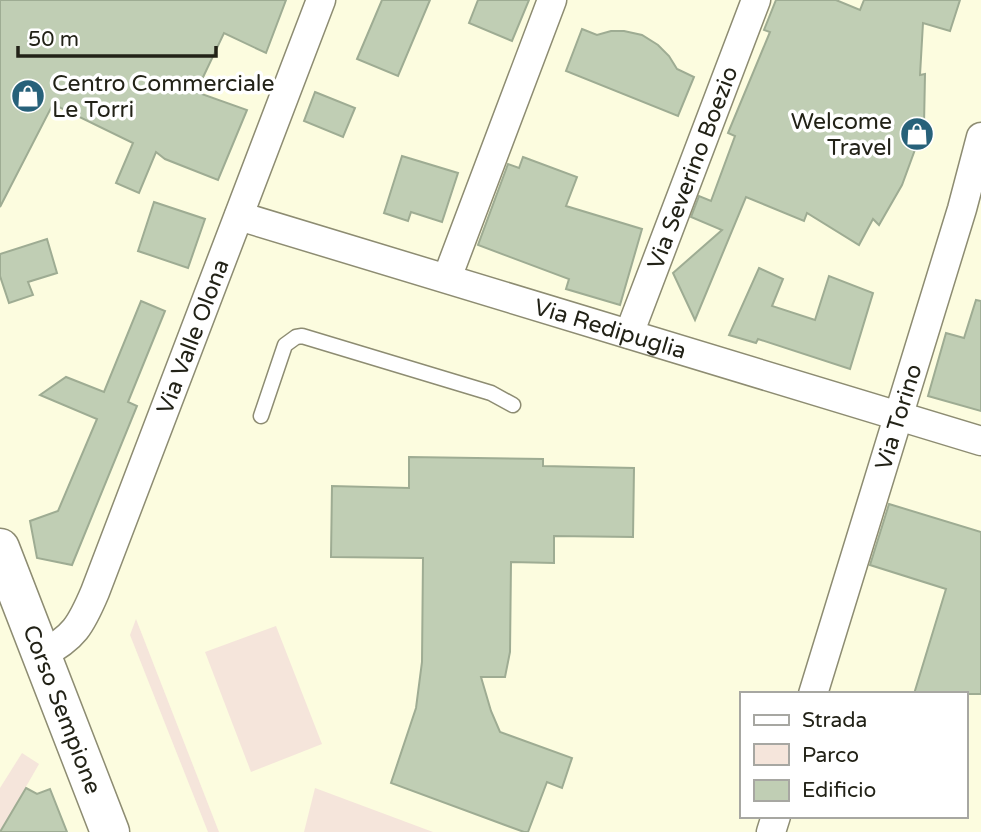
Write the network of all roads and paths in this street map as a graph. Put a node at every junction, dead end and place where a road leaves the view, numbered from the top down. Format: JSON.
{"nodes":[{"id":1,"x":321,"y":0,"type":"edge"},
{"id":2,"x":552,"y":0,"type":"edge"},
{"id":3,"x":756,"y":0,"type":"edge"},
{"id":4,"x":981,"y":137,"type":"edge"},
{"id":5,"x":239,"y":216,"type":"junction"},
{"id":6,"x":447,"y":278,"type":"junction"},
{"id":7,"x":629,"y":334,"type":"junction"},
{"id":8,"x":513,"y":405,"type":"dead end"},
{"id":9,"x":261,"y":416,"type":"dead end"},
{"id":10,"x":898,"y":416,"type":"junction"},
{"id":11,"x":981,"y":441,"type":"edge"},
{"id":12,"x":0,"y":548,"type":"edge"},
{"id":13,"x":41,"y":655,"type":"junction"},
{"id":14,"x":814,"y":692,"type":"edge"},
{"id":15,"x":110,"y":832,"type":"edge"}],
"edges":[{"from":1,"to":5,"type":"street","name":"Via Valle Olona"},
{"from":2,"to":6,"type":"street"},
{"from":3,"to":7,"type":"street","name":"Via Severino Boezio"},
{"from":4,"to":10,"type":"street","name":"Via Torino"},
{"from":5,"to":6,"type":"street","name":"Via Redipuglia"},
{"from":5,"to":13,"type":"street","name":"Via Valle Olona"},
{"from":6,"to":7,"type":"street","name":"Via Redipuglia"},
{"from":7,"to":10,"type":"street","name":"Via Redipuglia"},
{"from":8,"to":9,"type":"lane"},
{"from":10,"to":11,"type":"street","name":"Via Redipuglia"},
{"from":10,"to":14,"type":"street","name":"Via Torino"},
{"from":12,"to":13,"type":"main road","name":"Corso Sempione"},
{"from":13,"to":15,"type":"main road","name":"Corso Sempione"}]}
